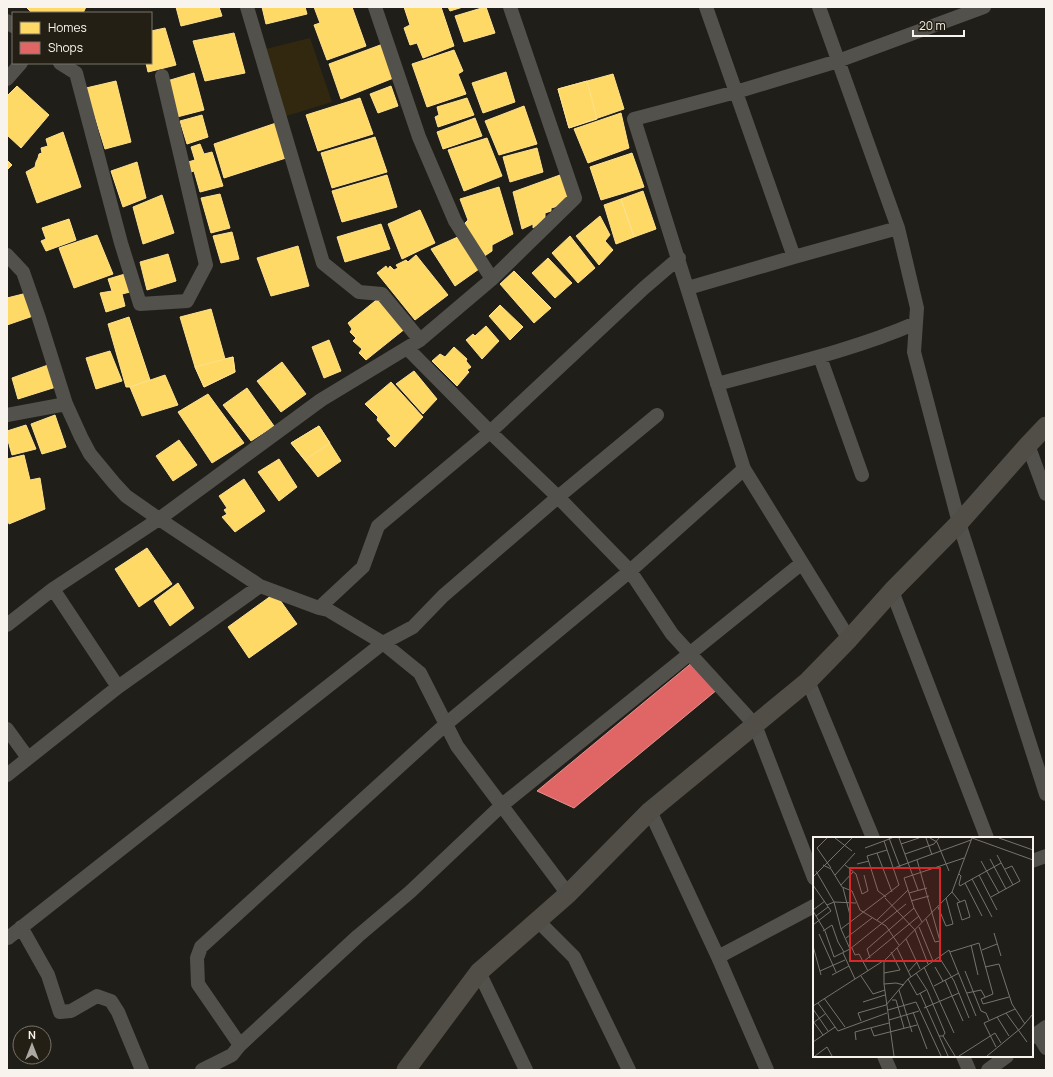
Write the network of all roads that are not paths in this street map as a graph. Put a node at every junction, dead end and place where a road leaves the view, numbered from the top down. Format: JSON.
{"nodes":[{"id":1,"x":246,"y":7,"type":"edge"},
{"id":2,"x":375,"y":7,"type":"edge"},
{"id":3,"x":510,"y":7,"type":"edge"},
{"id":4,"x":706,"y":7,"type":"edge"},
{"id":5,"x":819,"y":7,"type":"edge"},
{"id":6,"x":984,"y":7,"type":"edge"},
{"id":7,"x":838,"y":61,"type":"junction"},
{"id":8,"x":20,"y":64,"type":"edge"},
{"id":9,"x":62,"y":64,"type":"edge"},
{"id":10,"x":162,"y":76,"type":"dead end"},
{"id":11,"x":7,"y":79,"type":"edge"},
{"id":12,"x":736,"y":92,"type":"junction"},
{"id":13,"x":898,"y":228,"type":"junction"},
{"id":14,"x":7,"y":255,"type":"edge"},
{"id":15,"x":794,"y":257,"type":"junction"},
{"id":16,"x":678,"y":258,"type":"junction"},
{"id":17,"x":492,"y":279,"type":"junction"},
{"id":18,"x":688,"y":288,"type":"junction"},
{"id":19,"x":916,"y":323,"type":"junction"},
{"id":20,"x":420,"y":340,"type":"junction"},
{"id":21,"x":407,"y":348,"type":"junction"},
{"id":22,"x":820,"y":357,"type":"junction"},
{"id":23,"x":718,"y":384,"type":"junction"},
{"id":24,"x":66,"y":404,"type":"junction"},
{"id":25,"x":7,"y":415,"type":"edge"},
{"id":26,"x":657,"y":415,"type":"dead end"},
{"id":27,"x":1046,"y":426,"type":"edge"},
{"id":28,"x":490,"y":432,"type":"junction"},
{"id":29,"x":1028,"y":445,"type":"junction"},
{"id":30,"x":744,"y":469,"type":"junction"},
{"id":31,"x":862,"y":475,"type":"dead end"},
{"id":32,"x":1046,"y":494,"type":"edge"},
{"id":33,"x":558,"y":497,"type":"junction"},
{"id":34,"x":159,"y":519,"type":"junction"},
{"id":35,"x":959,"y":523,"type":"junction"},
{"id":36,"x":802,"y":563,"type":"junction"},
{"id":37,"x":630,"y":571,"type":"junction"},
{"id":38,"x":260,"y":586,"type":"junction"},
{"id":39,"x":53,"y":590,"type":"junction"},
{"id":40,"x":892,"y":591,"type":"junction"},
{"id":41,"x":319,"y":608,"type":"junction"},
{"id":42,"x":7,"y":625,"type":"edge"},
{"id":43,"x":849,"y":639,"type":"junction"},
{"id":44,"x":383,"y":643,"type":"junction"},
{"id":45,"x":690,"y":654,"type":"junction"},
{"id":46,"x":808,"y":681,"type":"junction"},
{"id":47,"x":118,"y":687,"type":"junction"},
{"id":48,"x":446,"y":724,"type":"junction"},
{"id":49,"x":754,"y":725,"type":"junction"},
{"id":50,"x":7,"y":729,"type":"edge"},
{"id":51,"x":28,"y":758,"type":"junction"},
{"id":52,"x":7,"y":775,"type":"edge"},
{"id":53,"x":1046,"y":794,"type":"edge"},
{"id":54,"x":502,"y":805,"type":"junction"},
{"id":55,"x":650,"y":811,"type":"junction"},
{"id":56,"x":873,"y":837,"type":"edge"},
{"id":57,"x":987,"y":837,"type":"edge"},
{"id":58,"x":1046,"y":856,"type":"edge"},
{"id":59,"x":1033,"y":861,"type":"edge"},
{"id":60,"x":813,"y":875,"type":"edge"},
{"id":61,"x":568,"y":894,"type":"junction"},
{"id":62,"x":813,"y":907,"type":"edge"},
{"id":63,"x":538,"y":921,"type":"junction"},
{"id":64,"x":21,"y":927,"type":"junction"},
{"id":65,"x":7,"y":937,"type":"edge"},
{"id":66,"x":718,"y":957,"type":"junction"},
{"id":67,"x":479,"y":972,"type":"junction"},
{"id":68,"x":1038,"y":1032,"type":"edge"},
{"id":69,"x":240,"y":1045,"type":"junction"},
{"id":70,"x":1046,"y":1048,"type":"edge"},
{"id":71,"x":884,"y":1057,"type":"edge"},
{"id":72,"x":963,"y":1057,"type":"edge"},
{"id":73,"x":1006,"y":1057,"type":"edge"},
{"id":74,"x":142,"y":1070,"type":"edge"},
{"id":75,"x":202,"y":1070,"type":"edge"},
{"id":76,"x":406,"y":1070,"type":"edge"},
{"id":77,"x":526,"y":1070,"type":"edge"},
{"id":78,"x":628,"y":1070,"type":"edge"},
{"id":79,"x":767,"y":1070,"type":"edge"},
{"id":80,"x":890,"y":1070,"type":"edge"},
{"id":81,"x":969,"y":1070,"type":"edge"},
{"id":82,"x":988,"y":1070,"type":"edge"}],
"edges":[{"from":1,"to":20,"type":"street"},
{"from":2,"to":17,"type":"street"},
{"from":3,"to":17,"type":"street"},
{"from":4,"to":12,"type":"street"},
{"from":5,"to":7,"type":"street"},
{"from":6,"to":7,"type":"street"},
{"from":7,"to":12,"type":"street"},
{"from":7,"to":13,"type":"street"},
{"from":8,"to":11,"type":"street"},
{"from":9,"to":10,"type":"street"},
{"from":12,"to":15,"type":"street"},
{"from":12,"to":16,"type":"street"},
{"from":13,"to":15,"type":"street"},
{"from":13,"to":19,"type":"street"},
{"from":14,"to":24,"type":"street"},
{"from":15,"to":18,"type":"street"},
{"from":16,"to":18,"type":"street"},
{"from":16,"to":28,"type":"street"},
{"from":17,"to":20,"type":"street"},
{"from":18,"to":23,"type":"street"},
{"from":19,"to":22,"type":"street"},
{"from":19,"to":35,"type":"street"},
{"from":20,"to":21,"type":"street"},
{"from":21,"to":28,"type":"street"},
{"from":21,"to":34,"type":"street"},
{"from":22,"to":23,"type":"street"},
{"from":22,"to":31,"type":"street"},
{"from":23,"to":30,"type":"street"},
{"from":24,"to":25,"type":"street"},
{"from":24,"to":34,"type":"street"},
{"from":26,"to":33,"type":"street"},
{"from":27,"to":29,"type":"main road"},
{"from":28,"to":33,"type":"street"},
{"from":28,"to":41,"type":"street"},
{"from":29,"to":32,"type":"street"},
{"from":29,"to":35,"type":"main road"},
{"from":30,"to":36,"type":"street"},
{"from":30,"to":37,"type":"street"},
{"from":33,"to":37,"type":"street"},
{"from":33,"to":44,"type":"street"},
{"from":34,"to":38,"type":"street"},
{"from":34,"to":39,"type":"street"},
{"from":35,"to":40,"type":"main road"},
{"from":35,"to":53,"type":"street"},
{"from":36,"to":43,"type":"street"},
{"from":36,"to":45,"type":"street"},
{"from":37,"to":45,"type":"street"},
{"from":37,"to":48,"type":"street"},
{"from":38,"to":41,"type":"street"},
{"from":38,"to":47,"type":"street"},
{"from":39,"to":42,"type":"street"},
{"from":39,"to":47,"type":"street"},
{"from":40,"to":43,"type":"main road"},
{"from":40,"to":57,"type":"street"},
{"from":41,"to":44,"type":"street"},
{"from":43,"to":46,"type":"main road"},
{"from":44,"to":48,"type":"street"},
{"from":44,"to":64,"type":"street"},
{"from":45,"to":49,"type":"street"},
{"from":45,"to":54,"type":"street"},
{"from":46,"to":49,"type":"main road"},
{"from":46,"to":56,"type":"street"},
{"from":47,"to":51,"type":"street"},
{"from":48,"to":54,"type":"street"},
{"from":48,"to":69,"type":"street"},
{"from":49,"to":55,"type":"main road"},
{"from":49,"to":60,"type":"street"},
{"from":50,"to":51,"type":"street"},
{"from":51,"to":52,"type":"street"},
{"from":54,"to":61,"type":"street"},
{"from":54,"to":69,"type":"street"},
{"from":55,"to":61,"type":"main road"},
{"from":55,"to":66,"type":"street"},
{"from":58,"to":59,"type":"street"},
{"from":61,"to":63,"type":"main road"},
{"from":62,"to":66,"type":"street"},
{"from":63,"to":67,"type":"main road"},
{"from":63,"to":78,"type":"street"},
{"from":64,"to":65,"type":"street"},
{"from":64,"to":74,"type":"street"},
{"from":66,"to":79,"type":"street"},
{"from":67,"to":76,"type":"main road"},
{"from":67,"to":77,"type":"street"},
{"from":68,"to":70,"type":"street"},
{"from":69,"to":75,"type":"street"},
{"from":71,"to":80,"type":"street"},
{"from":72,"to":81,"type":"street"},
{"from":73,"to":82,"type":"street"}]}
